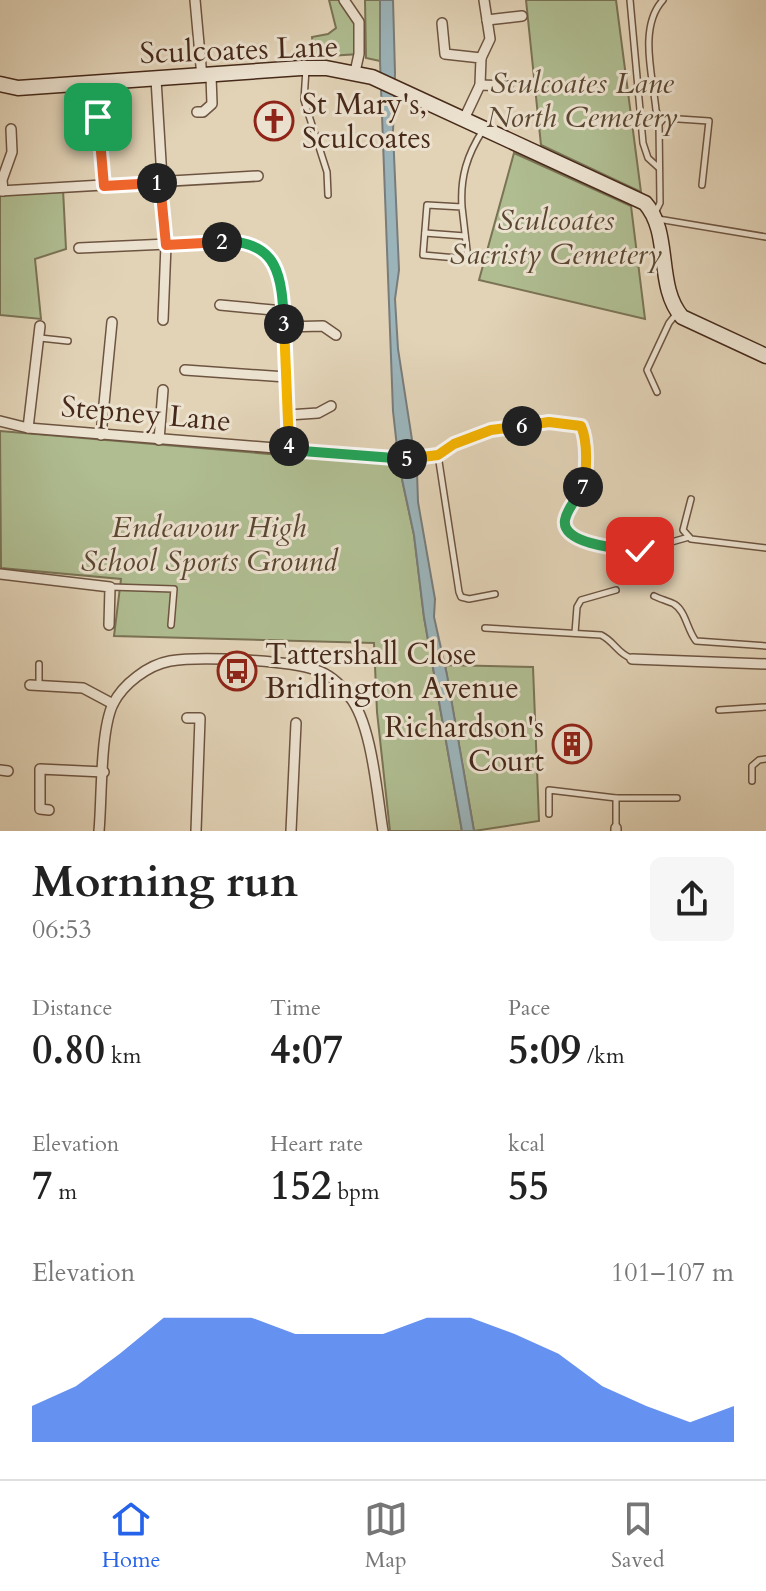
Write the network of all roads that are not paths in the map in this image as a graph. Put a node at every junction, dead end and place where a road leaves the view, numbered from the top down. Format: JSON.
{"nodes":[{"id":1,"x":195,"y":0,"type":"edge"},
{"id":2,"x":344,"y":0,"type":"edge"},
{"id":3,"x":484,"y":0,"type":"edge"},
{"id":4,"x":630,"y":0,"type":"edge"},
{"id":5,"x":663,"y":0,"type":"edge"},
{"id":6,"x":522,"y":16,"type":"dead end"},
{"id":7,"x":487,"y":20,"type":"junction"},
{"id":8,"x":442,"y":23,"type":"dead end"},
{"id":9,"x":481,"y":58,"type":"junction"},
{"id":10,"x":306,"y":68,"type":"junction"},
{"id":11,"x":355,"y":72,"type":"junction"},
{"id":12,"x":206,"y":76,"type":"junction"},
{"id":13,"x":156,"y":79,"type":"junction"},
{"id":14,"x":0,"y":85,"type":"edge"},
{"id":15,"x":480,"y":85,"type":"junction"},
{"id":16,"x":508,"y":86,"type":"dead end"},
{"id":17,"x":197,"y":112,"type":"dead end"},
{"id":18,"x":98,"y":117,"type":"dead end"},
{"id":19,"x":464,"y":119,"type":"junction"},
{"id":20,"x":660,"y":121,"type":"junction"},
{"id":21,"x":11,"y":129,"type":"dead end"},
{"id":22,"x":484,"y":129,"type":"junction"},
{"id":23,"x":12,"y":152,"type":"junction"},
{"id":24,"x":24,"y":152,"type":"dead end"},
{"id":25,"x":659,"y":168,"type":"junction"},
{"id":26,"x":258,"y":176,"type":"dead end"},
{"id":27,"x":160,"y":183,"type":"junction"},
{"id":28,"x":702,"y":185,"type":"dead end"},
{"id":29,"x":104,"y":186,"type":"junction"},
{"id":30,"x":2,"y":191,"type":"edge"},
{"id":31,"x":328,"y":195,"type":"dead end"},
{"id":32,"x":462,"y":207,"type":"junction"},
{"id":33,"x":652,"y":212,"type":"junction"},
{"id":34,"x":425,"y":233,"type":"junction"},
{"id":35,"x":465,"y":236,"type":"junction"},
{"id":36,"x":766,"y":237,"type":"edge"},
{"id":37,"x":166,"y":245,"type":"junction"},
{"id":38,"x":79,"y":248,"type":"dead end"},
{"id":39,"x":220,"y":305,"type":"dead end"},
{"id":40,"x":284,"y":311,"type":"junction"},
{"id":41,"x":678,"y":312,"type":"junction"},
{"id":42,"x":163,"y":320,"type":"dead end"},
{"id":43,"x":112,"y":322,"type":"dead end"},
{"id":44,"x":40,"y":326,"type":"dead end"},
{"id":45,"x":284,"y":327,"type":"junction"},
{"id":46,"x":336,"y":335,"type":"dead end"},
{"id":47,"x":39,"y":338,"type":"junction"},
{"id":48,"x":68,"y":341,"type":"dead end"},
{"id":49,"x":766,"y":356,"type":"edge"},
{"id":50,"x":185,"y":370,"type":"dead end"},
{"id":51,"x":286,"y":377,"type":"junction"},
{"id":52,"x":163,"y":390,"type":"dead end"},
{"id":53,"x":657,"y":392,"type":"dead end"},
{"id":54,"x":331,"y":406,"type":"dead end"},
{"id":55,"x":288,"y":415,"type":"junction"},
{"id":56,"x":0,"y":421,"type":"edge"},
{"id":57,"x":28,"y":428,"type":"junction"},
{"id":58,"x":101,"y":435,"type":"junction"},
{"id":59,"x":159,"y":440,"type":"junction"},
{"id":60,"x":289,"y":450,"type":"junction"},
{"id":61,"x":438,"y":455,"type":"junction"},
{"id":62,"x":385,"y":457,"type":"joint"},
{"id":63,"x":691,"y":499,"type":"dead end"},
{"id":64,"x":689,"y":537,"type":"junction"},
{"id":65,"x":766,"y":548,"type":"edge"},
{"id":66,"x":0,"y":574,"type":"edge"},
{"id":67,"x":110,"y":587,"type":"junction"},
{"id":68,"x":616,"y":590,"type":"dead end"},
{"id":69,"x":495,"y":594,"type":"dead end"},
{"id":70,"x":654,"y":596,"type":"dead end"},
{"id":71,"x":109,"y":625,"type":"dead end"},
{"id":72,"x":171,"y":625,"type":"dead end"},
{"id":73,"x":485,"y":628,"type":"dead end"},
{"id":74,"x":575,"y":633,"type":"junction"},
{"id":75,"x":766,"y":646,"type":"edge"},
{"id":76,"x":632,"y":659,"type":"joint"},
{"id":77,"x":39,"y":664,"type":"dead end"},
{"id":78,"x":766,"y":664,"type":"edge"},
{"id":79,"x":35,"y":686,"type":"joint"},
{"id":80,"x":113,"y":704,"type":"junction"},
{"id":81,"x":766,"y":707,"type":"edge"},
{"id":82,"x":719,"y":710,"type":"dead end"},
{"id":83,"x":187,"y":718,"type":"dead end"},
{"id":84,"x":296,"y":723,"type":"dead end"},
{"id":85,"x":766,"y":759,"type":"edge"},
{"id":86,"x":104,"y":772,"type":"junction"},
{"id":87,"x":752,"y":781,"type":"dead end"},
{"id":88,"x":616,"y":798,"type":"junction"},
{"id":89,"x":677,"y":798,"type":"dead end"},
{"id":90,"x":49,"y":810,"type":"dead end"},
{"id":91,"x":549,"y":814,"type":"dead end"},
{"id":92,"x":616,"y":829,"type":"edge"},
{"id":93,"x":99,"y":831,"type":"edge"},
{"id":94,"x":196,"y":831,"type":"edge"},
{"id":95,"x":291,"y":831,"type":"edge"},
{"id":96,"x":383,"y":831,"type":"edge"}],
"edges":[{"from":1,"to":12,"type":"street"},
{"from":2,"to":11,"type":"street"},
{"from":3,"to":7,"type":"street"},
{"from":4,"to":25,"type":"lane"},
{"from":5,"to":20,"type":"lane"},
{"from":6,"to":7,"type":"street"},
{"from":7,"to":9,"type":"street"},
{"from":8,"to":9,"type":"street"},
{"from":9,"to":15,"type":"street"},
{"from":10,"to":11,"type":"street","name":"Sculcoates Lane"},
{"from":10,"to":12,"type":"street","name":"Sculcoates Lane"},
{"from":10,"to":31,"type":"lane"},
{"from":11,"to":19,"type":"street","name":"Sculcoates Lane"},
{"from":12,"to":13,"type":"street","name":"Sculcoates Lane"},
{"from":12,"to":17,"type":"street"},
{"from":13,"to":14,"type":"street","name":"Sculcoates Lane"},
{"from":13,"to":27,"type":"street"},
{"from":15,"to":16,"type":"street"},
{"from":15,"to":19,"type":"street"},
{"from":18,"to":29,"type":"street"},
{"from":19,"to":22,"type":"street","name":"Sculcoates Lane"},
{"from":20,"to":25,"type":"lane"},
{"from":20,"to":28,"type":"lane"},
{"from":21,"to":23,"type":"street"},
{"from":22,"to":32,"type":"lane"},
{"from":22,"to":33,"type":"street","name":"Sculcoates Lane"},
{"from":23,"to":24,"type":"street"},
{"from":23,"to":30,"type":"street"},
{"from":25,"to":33,"type":"lane"},
{"from":26,"to":27,"type":"street"},
{"from":27,"to":29,"type":"street"},
{"from":27,"to":37,"type":"street"},
{"from":29,"to":30,"type":"street"},
{"from":32,"to":34,"type":"lane"},
{"from":32,"to":35,"type":"lane"},
{"from":33,"to":36,"type":"lane"},
{"from":33,"to":41,"type":"street"},
{"from":34,"to":35,"type":"lane"},
{"from":34,"to":35,"type":"lane"},
{"from":37,"to":38,"type":"street"},
{"from":37,"to":40,"type":"street"},
{"from":37,"to":42,"type":"street"},
{"from":39,"to":40,"type":"street"},
{"from":40,"to":45,"type":"street"},
{"from":41,"to":49,"type":"street"},
{"from":41,"to":53,"type":"lane"},
{"from":43,"to":58,"type":"street"},
{"from":44,"to":47,"type":"street"},
{"from":45,"to":46,"type":"street"},
{"from":45,"to":51,"type":"street"},
{"from":47,"to":48,"type":"lane"},
{"from":47,"to":57,"type":"street"},
{"from":50,"to":51,"type":"street"},
{"from":51,"to":55,"type":"street"},
{"from":52,"to":59,"type":"street"},
{"from":54,"to":55,"type":"street"},
{"from":55,"to":60,"type":"street"},
{"from":56,"to":57,"type":"street","name":"Stepney Lane"},
{"from":57,"to":58,"type":"street","name":"Stepney Lane"},
{"from":58,"to":59,"type":"street","name":"Stepney Lane"},
{"from":59,"to":60,"type":"street","name":"Stepney Lane"},
{"from":60,"to":62,"type":"street","name":"Stepney Lane"},
{"from":61,"to":62,"type":"lane"},
{"from":61,"to":64,"type":"lane"},
{"from":61,"to":69,"type":"lane"},
{"from":63,"to":64,"type":"lane"},
{"from":64,"to":65,"type":"lane"},
{"from":66,"to":67,"type":"street"},
{"from":67,"to":71,"type":"street"},
{"from":67,"to":72,"type":"lane"},
{"from":68,"to":74,"type":"lane"},
{"from":70,"to":75,"type":"lane"},
{"from":73,"to":74,"type":"lane"},
{"from":74,"to":76,"type":"lane"},
{"from":76,"to":78,"type":"street"},
{"from":77,"to":79,"type":"lane"},
{"from":79,"to":80,"type":"street"},
{"from":80,"to":86,"type":"street"},
{"from":80,"to":96,"type":"street"},
{"from":81,"to":82,"type":"lane"},
{"from":83,"to":94,"type":"street"},
{"from":84,"to":95,"type":"street"},
{"from":85,"to":87,"type":"lane"},
{"from":86,"to":90,"type":"street"},
{"from":86,"to":93,"type":"street"},
{"from":88,"to":89,"type":"lane"},
{"from":88,"to":91,"type":"lane"},
{"from":88,"to":92,"type":"lane"}]}
